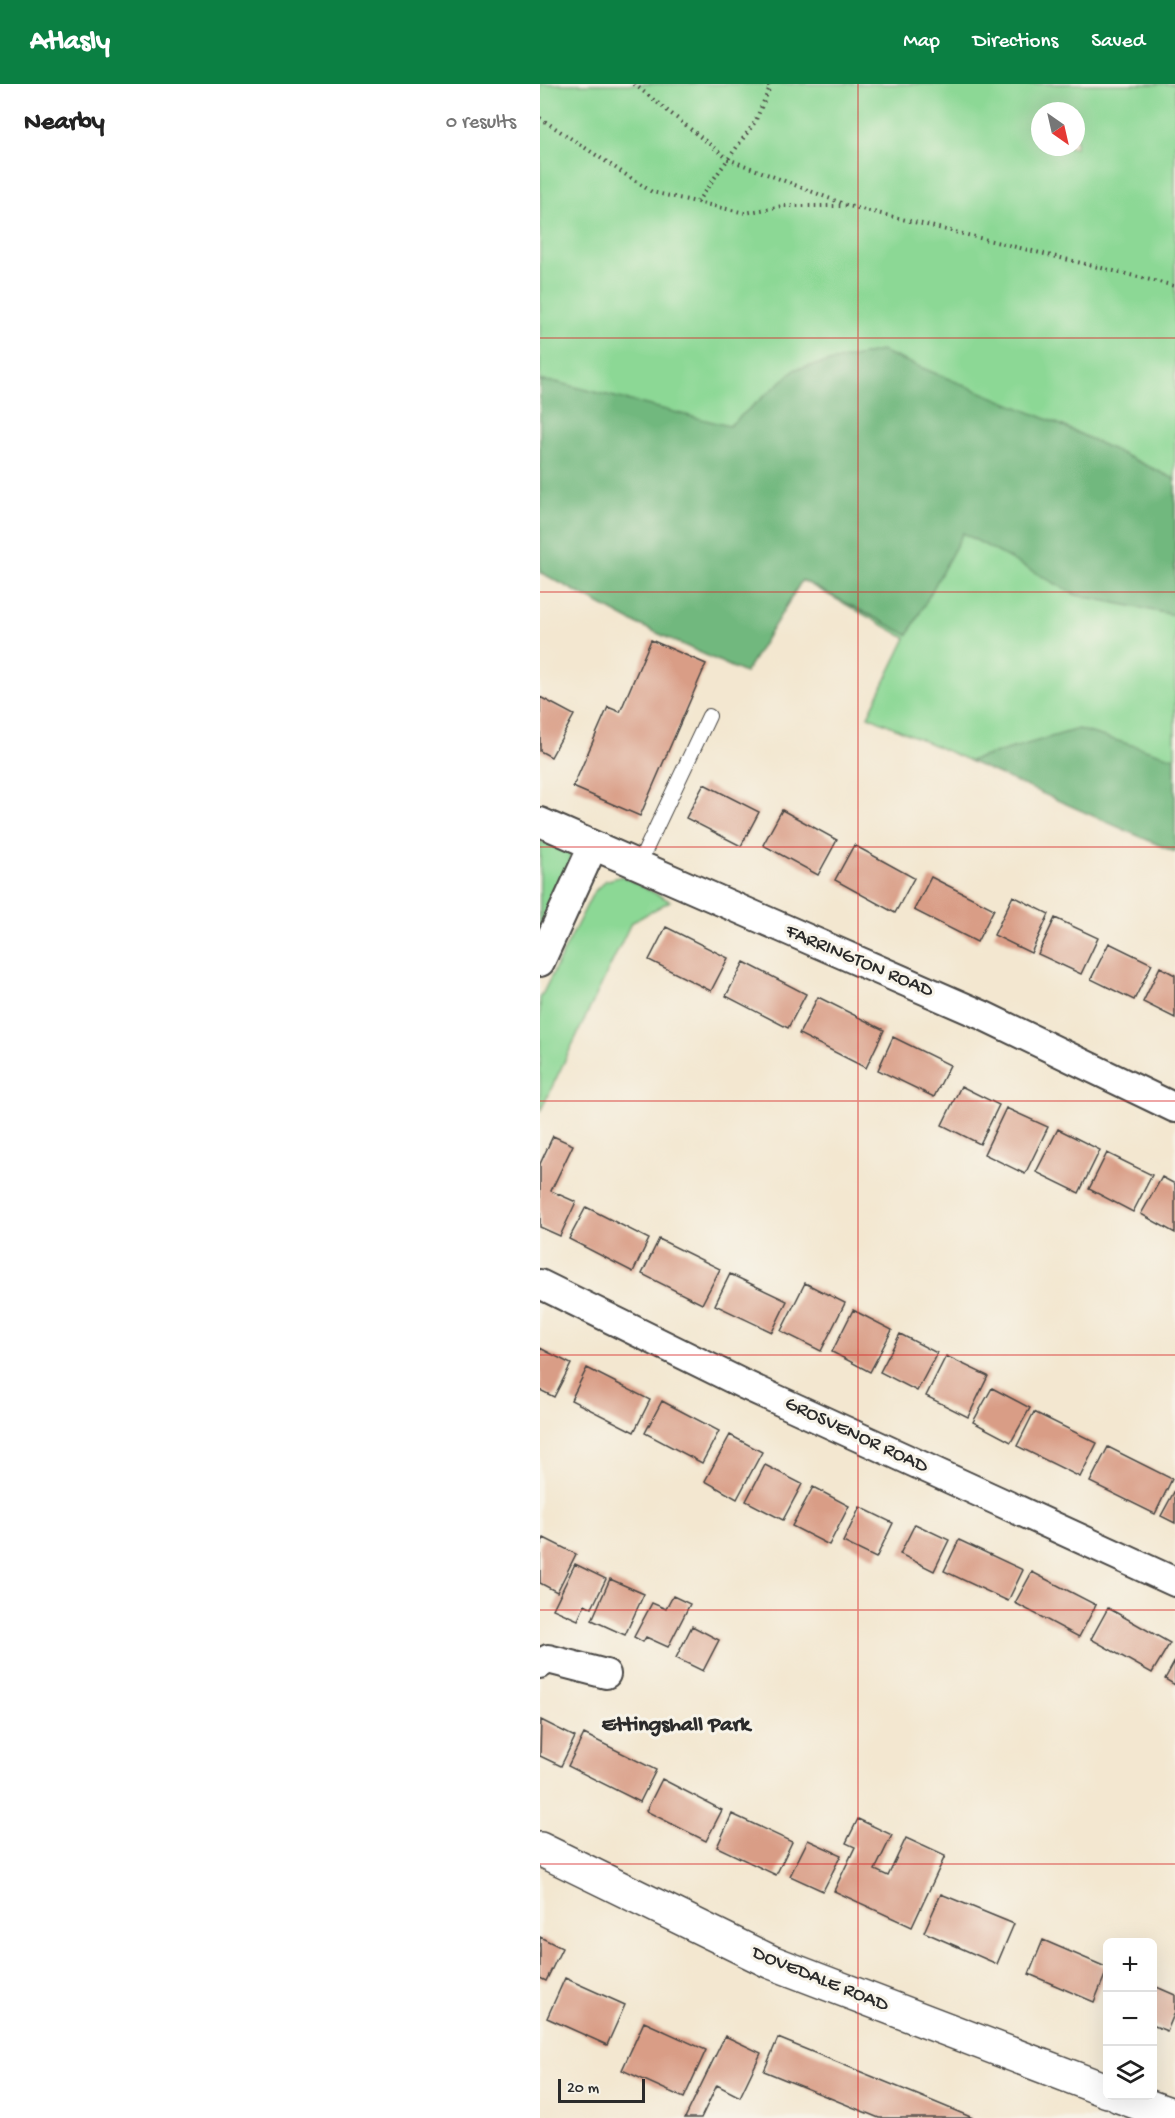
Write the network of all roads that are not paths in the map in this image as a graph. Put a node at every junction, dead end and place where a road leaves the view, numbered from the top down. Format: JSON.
{"nodes":[{"id":1,"x":709,"y":716,"type":"dead end"},
{"id":2,"x":540,"y":822,"type":"edge"},
{"id":3,"x":593,"y":846,"type":"junction"},
{"id":4,"x":638,"y":866,"type":"junction"},
{"id":5,"x":540,"y":962,"type":"edge"},
{"id":6,"x":1175,"y":1108,"type":"edge"},
{"id":7,"x":540,"y":1284,"type":"edge"},
{"id":8,"x":1175,"y":1582,"type":"edge"},
{"id":9,"x":543,"y":1657,"type":"edge"},
{"id":10,"x":606,"y":1674,"type":"dead end"},
{"id":11,"x":540,"y":1849,"type":"edge"},
{"id":12,"x":1103,"y":2089,"type":"edge"},
{"id":13,"x":1130,"y":2100,"type":"edge"},
{"id":14,"x":1175,"y":2116,"type":"edge"}],
"edges":[{"from":1,"to":4,"type":"lane"},
{"from":2,"to":3,"type":"street","name":"FARRINGTON ROAD"},
{"from":3,"to":4,"type":"street","name":"FARRINGTON ROAD"},
{"from":3,"to":5,"type":"street"},
{"from":4,"to":6,"type":"street","name":"FARRINGTON ROAD"},
{"from":7,"to":8,"type":"street","name":"GROSVENOR ROAD"},
{"from":9,"to":10,"type":"street"},
{"from":11,"to":12,"type":"street","name":"DOVEDALE ROAD"},
{"from":13,"to":14,"type":"street"}]}
